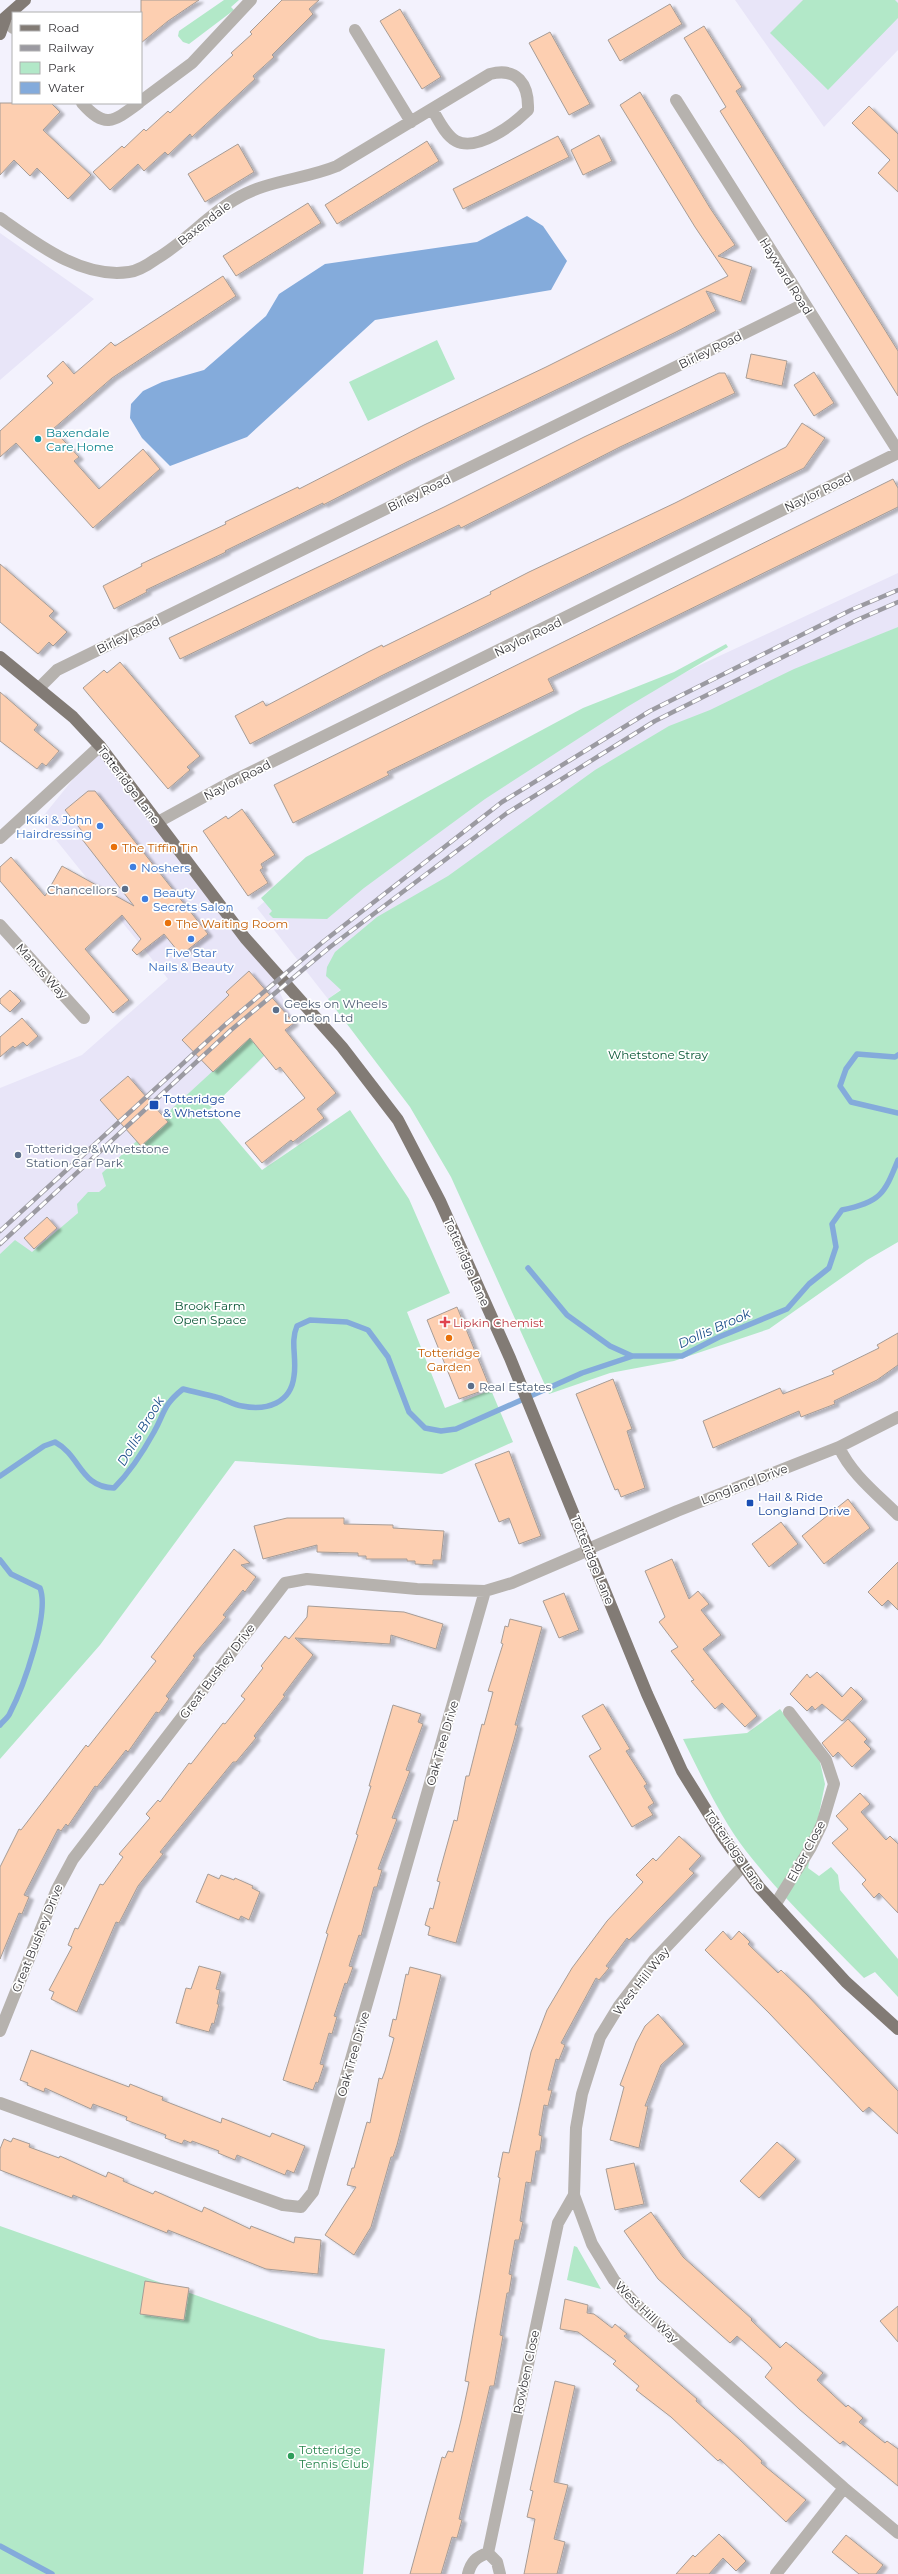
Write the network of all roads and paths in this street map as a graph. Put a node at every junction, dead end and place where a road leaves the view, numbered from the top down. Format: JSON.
{"nodes":[{"id":1,"x":25,"y":0,"type":"edge"},
{"id":2,"x":251,"y":0,"type":"edge"},
{"id":3,"x":15,"y":12,"type":"edge"},
{"id":4,"x":6,"y":23,"type":"edge"},
{"id":5,"x":355,"y":30,"type":"dead end"},
{"id":6,"x":0,"y":34,"type":"edge"},
{"id":7,"x":142,"y":100,"type":"edge"},
{"id":8,"x":676,"y":100,"type":"dead end"},
{"id":9,"x":83,"y":104,"type":"edge"},
{"id":10,"x":138,"y":104,"type":"edge"},
{"id":11,"x":432,"y":109,"type":"junction"},
{"id":12,"x":411,"y":122,"type":"junction"},
{"id":13,"x":0,"y":218,"type":"edge"},
{"id":14,"x":804,"y":304,"type":"junction"},
{"id":15,"x":898,"y":452,"type":"edge"},
{"id":16,"x":0,"y":657,"type":"edge"},
{"id":17,"x":39,"y":688,"type":"junction"},
{"id":18,"x":100,"y":746,"type":"junction"},
{"id":19,"x":158,"y":822,"type":"junction"},
{"id":20,"x":0,"y":838,"type":"edge"},
{"id":21,"x":0,"y":925,"type":"edge"},
{"id":22,"x":84,"y":1018,"type":"dead end"},
{"id":23,"x":898,"y":1417,"type":"edge"},
{"id":24,"x":839,"y":1447,"type":"junction"},
{"id":25,"x":898,"y":1515,"type":"edge"},
{"id":26,"x":589,"y":1550,"type":"junction"},
{"id":27,"x":485,"y":1591,"type":"junction"},
{"id":28,"x":789,"y":1712,"type":"dead end"},
{"id":29,"x":744,"y":1866,"type":"junction"},
{"id":30,"x":775,"y":1905,"type":"junction"},
{"id":31,"x":898,"y":2029,"type":"edge"},
{"id":32,"x":0,"y":2031,"type":"edge"},
{"id":33,"x":0,"y":2103,"type":"edge"},
{"id":34,"x":574,"y":2195,"type":"junction"},
{"id":35,"x":844,"y":2488,"type":"junction"},
{"id":36,"x":898,"y":2533,"type":"edge"},
{"id":37,"x":488,"y":2553,"type":"junction"},
{"id":38,"x":468,"y":2574,"type":"edge"},
{"id":39,"x":500,"y":2574,"type":"edge"},
{"id":40,"x":776,"y":2574,"type":"edge"}],
"edges":[{"from":1,"to":3,"type":"main road"},
{"from":2,"to":7,"type":"street"},
{"from":4,"to":6,"type":"main road"},
{"from":5,"to":12,"type":"street"},
{"from":8,"to":14,"type":"street","name":"Hayward Road"},
{"from":9,"to":10,"type":"street"},
{"from":11,"to":11,"type":"street","name":"Baxendale"},
{"from":11,"to":12,"type":"street","name":"Baxendale"},
{"from":12,"to":13,"type":"street","name":"Baxendale"},
{"from":14,"to":15,"type":"street","name":"Hayward Road"},
{"from":14,"to":17,"type":"street","name":"Birley Road"},
{"from":15,"to":19,"type":"street","name":"Naylor Road"},
{"from":16,"to":17,"type":"main road","name":"Totteridge Lane"},
{"from":17,"to":18,"type":"main road","name":"Totteridge Lane"},
{"from":18,"to":19,"type":"main road","name":"Totteridge Lane"},
{"from":18,"to":20,"type":"street"},
{"from":19,"to":26,"type":"main road","name":"Totteridge Lane"},
{"from":21,"to":22,"type":"street","name":"Manus Way"},
{"from":23,"to":24,"type":"street","name":"Longland Drive"},
{"from":24,"to":25,"type":"street"},
{"from":24,"to":26,"type":"street","name":"Longland Drive"},
{"from":26,"to":27,"type":"street","name":"Great Bushey Drive"},
{"from":26,"to":29,"type":"main road","name":"Totteridge Lane"},
{"from":27,"to":32,"type":"street","name":"Great Bushey Drive"},
{"from":27,"to":33,"type":"street","name":"Oak Tree Drive"},
{"from":28,"to":30,"type":"street","name":"Elder Close"},
{"from":29,"to":30,"type":"main road","name":"Totteridge Lane"},
{"from":29,"to":34,"type":"street","name":"West Hill Way"},
{"from":30,"to":31,"type":"main road","name":"Totteridge Lane"},
{"from":34,"to":35,"type":"street","name":"West Hill Way"},
{"from":34,"to":37,"type":"street","name":"Rowben Close"},
{"from":35,"to":36,"type":"street","name":"West Hill Way"},
{"from":35,"to":40,"type":"street"},
{"from":37,"to":38,"type":"street"},
{"from":37,"to":39,"type":"street"}]}
